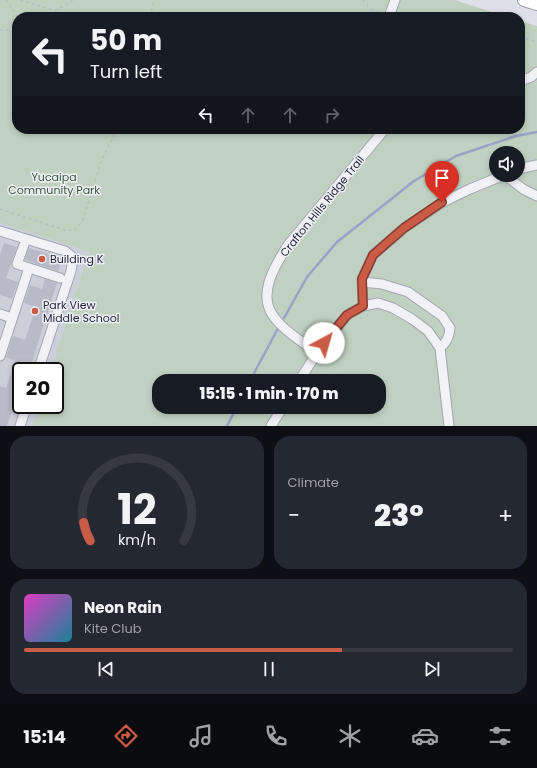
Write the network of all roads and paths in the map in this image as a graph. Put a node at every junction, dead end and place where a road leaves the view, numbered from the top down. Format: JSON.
{"nodes":[{"id":1,"x":6,"y":0,"type":"edge"},
{"id":2,"x":20,"y":0,"type":"edge"},
{"id":3,"x":73,"y":0,"type":"edge"},
{"id":4,"x":154,"y":0,"type":"edge"},
{"id":5,"x":363,"y":0,"type":"edge"},
{"id":6,"x":395,"y":0,"type":"edge"},
{"id":7,"x":524,"y":0,"type":"edge"},
{"id":8,"x":537,"y":4,"type":"edge"},
{"id":9,"x":14,"y":12,"type":"edge"},
{"id":10,"x":151,"y":12,"type":"edge"},
{"id":11,"x":377,"y":12,"type":"edge"},
{"id":12,"x":391,"y":12,"type":"edge"},
{"id":13,"x":0,"y":30,"type":"edge"},
{"id":14,"x":12,"y":31,"type":"edge"},
{"id":15,"x":525,"y":38,"type":"edge"},
{"id":16,"x":537,"y":42,"type":"edge"},
{"id":17,"x":537,"y":72,"type":"edge"},
{"id":18,"x":525,"y":79,"type":"edge"},
{"id":19,"x":115,"y":134,"type":"edge"},
{"id":20,"x":381,"y":134,"type":"edge"},
{"id":21,"x":537,"y":165,"type":"edge"},
{"id":22,"x":525,"y":167,"type":"edge"},
{"id":23,"x":489,"y":181,"type":"edge"},
{"id":24,"x":514,"y":182,"type":"edge"},
{"id":25,"x":537,"y":196,"type":"edge"},
{"id":26,"x":0,"y":209,"type":"edge"},
{"id":27,"x":0,"y":231,"type":"edge"},
{"id":28,"x":24,"y":245,"type":"dead end"},
{"id":29,"x":29,"y":268,"type":"junction"},
{"id":30,"x":60,"y":278,"type":"dead end"},
{"id":31,"x":362,"y":282,"type":"junction"},
{"id":32,"x":363,"y":306,"type":"junction"},
{"id":33,"x":0,"y":314,"type":"edge"},
{"id":34,"x":12,"y":318,"type":"junction"},
{"id":35,"x":9,"y":329,"type":"junction"},
{"id":36,"x":0,"y":333,"type":"edge"},
{"id":37,"x":440,"y":348,"type":"junction"},
{"id":38,"x":317,"y":353,"type":"junction"},
{"id":39,"x":0,"y":356,"type":"edge"},
{"id":40,"x":41,"y":362,"type":"edge"},
{"id":41,"x":304,"y":374,"type":"edge"},
{"id":42,"x":23,"y":414,"type":"edge"},
{"id":43,"x":278,"y":414,"type":"edge"},
{"id":44,"x":20,"y":426,"type":"edge"},
{"id":45,"x":271,"y":426,"type":"edge"},
{"id":46,"x":449,"y":426,"type":"edge"}],
"edges":[{"from":1,"to":9,"type":"path"},
{"from":2,"to":3,"type":"path"},
{"from":4,"to":10,"type":"path"},
{"from":5,"to":11,"type":"path"},
{"from":6,"to":12,"type":"street"},
{"from":7,"to":8,"type":"main road"},
{"from":13,"to":14,"type":"path"},
{"from":15,"to":16,"type":"path"},
{"from":17,"to":18,"type":"street"},
{"from":19,"to":26,"type":"path"},
{"from":20,"to":38,"type":"street","name":"Crafton Hills Ridge Trail"},
{"from":21,"to":22,"type":"street"},
{"from":23,"to":31,"type":"street"},
{"from":24,"to":25,"type":"street"},
{"from":27,"to":40,"type":"street"},
{"from":28,"to":29,"type":"street"},
{"from":29,"to":30,"type":"street"},
{"from":29,"to":34,"type":"street"},
{"from":31,"to":32,"type":"street"},
{"from":31,"to":37,"type":"street"},
{"from":32,"to":37,"type":"street"},
{"from":32,"to":38,"type":"street"},
{"from":33,"to":34,"type":"street"},
{"from":34,"to":35,"type":"street"},
{"from":35,"to":36,"type":"street"},
{"from":35,"to":39,"type":"street"},
{"from":37,"to":46,"type":"street"},
{"from":38,"to":41,"type":"street"},
{"from":42,"to":44,"type":"street"},
{"from":43,"to":45,"type":"street"}]}
